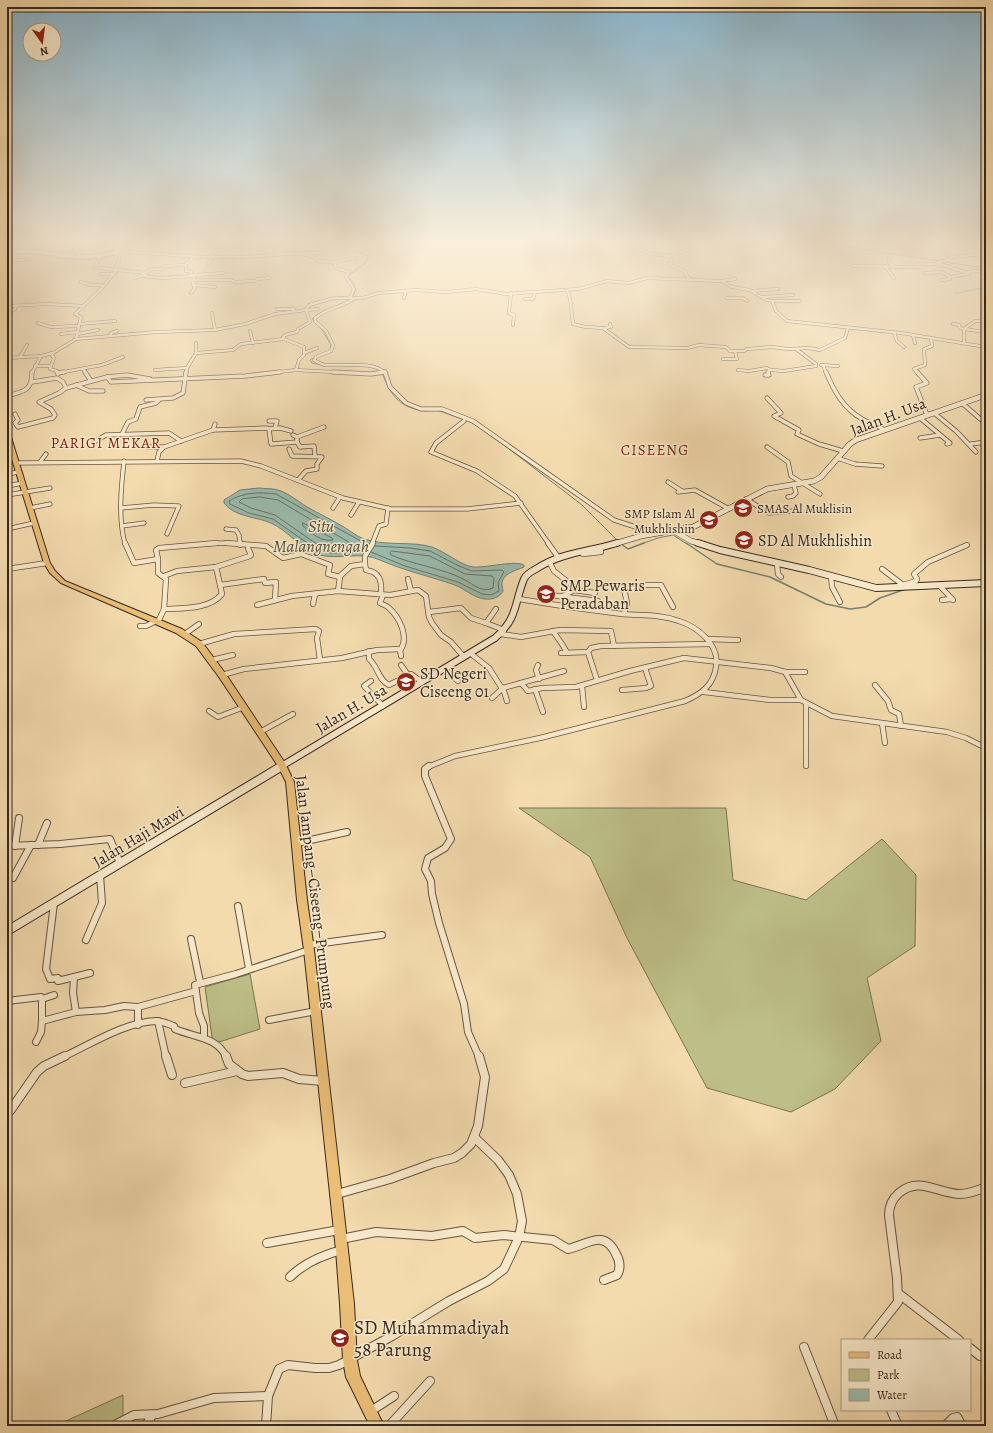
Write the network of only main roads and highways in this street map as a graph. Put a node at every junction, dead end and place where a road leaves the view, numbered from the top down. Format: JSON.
{"nodes":[{"id":1,"x":7,"y":434,"type":"edge"},
{"id":2,"x":10,"y":452,"type":"edge"},
{"id":3,"x":377,"y":1426,"type":"edge"}],
"edges":[{"from":1,"to":2,"type":"main road","name":"Jalan Jampang–Ciseeng–Prumpung"},
{"from":2,"to":3,"type":"main road","name":"Jalan Jampang–Ciseeng–Prumpung"}]}
